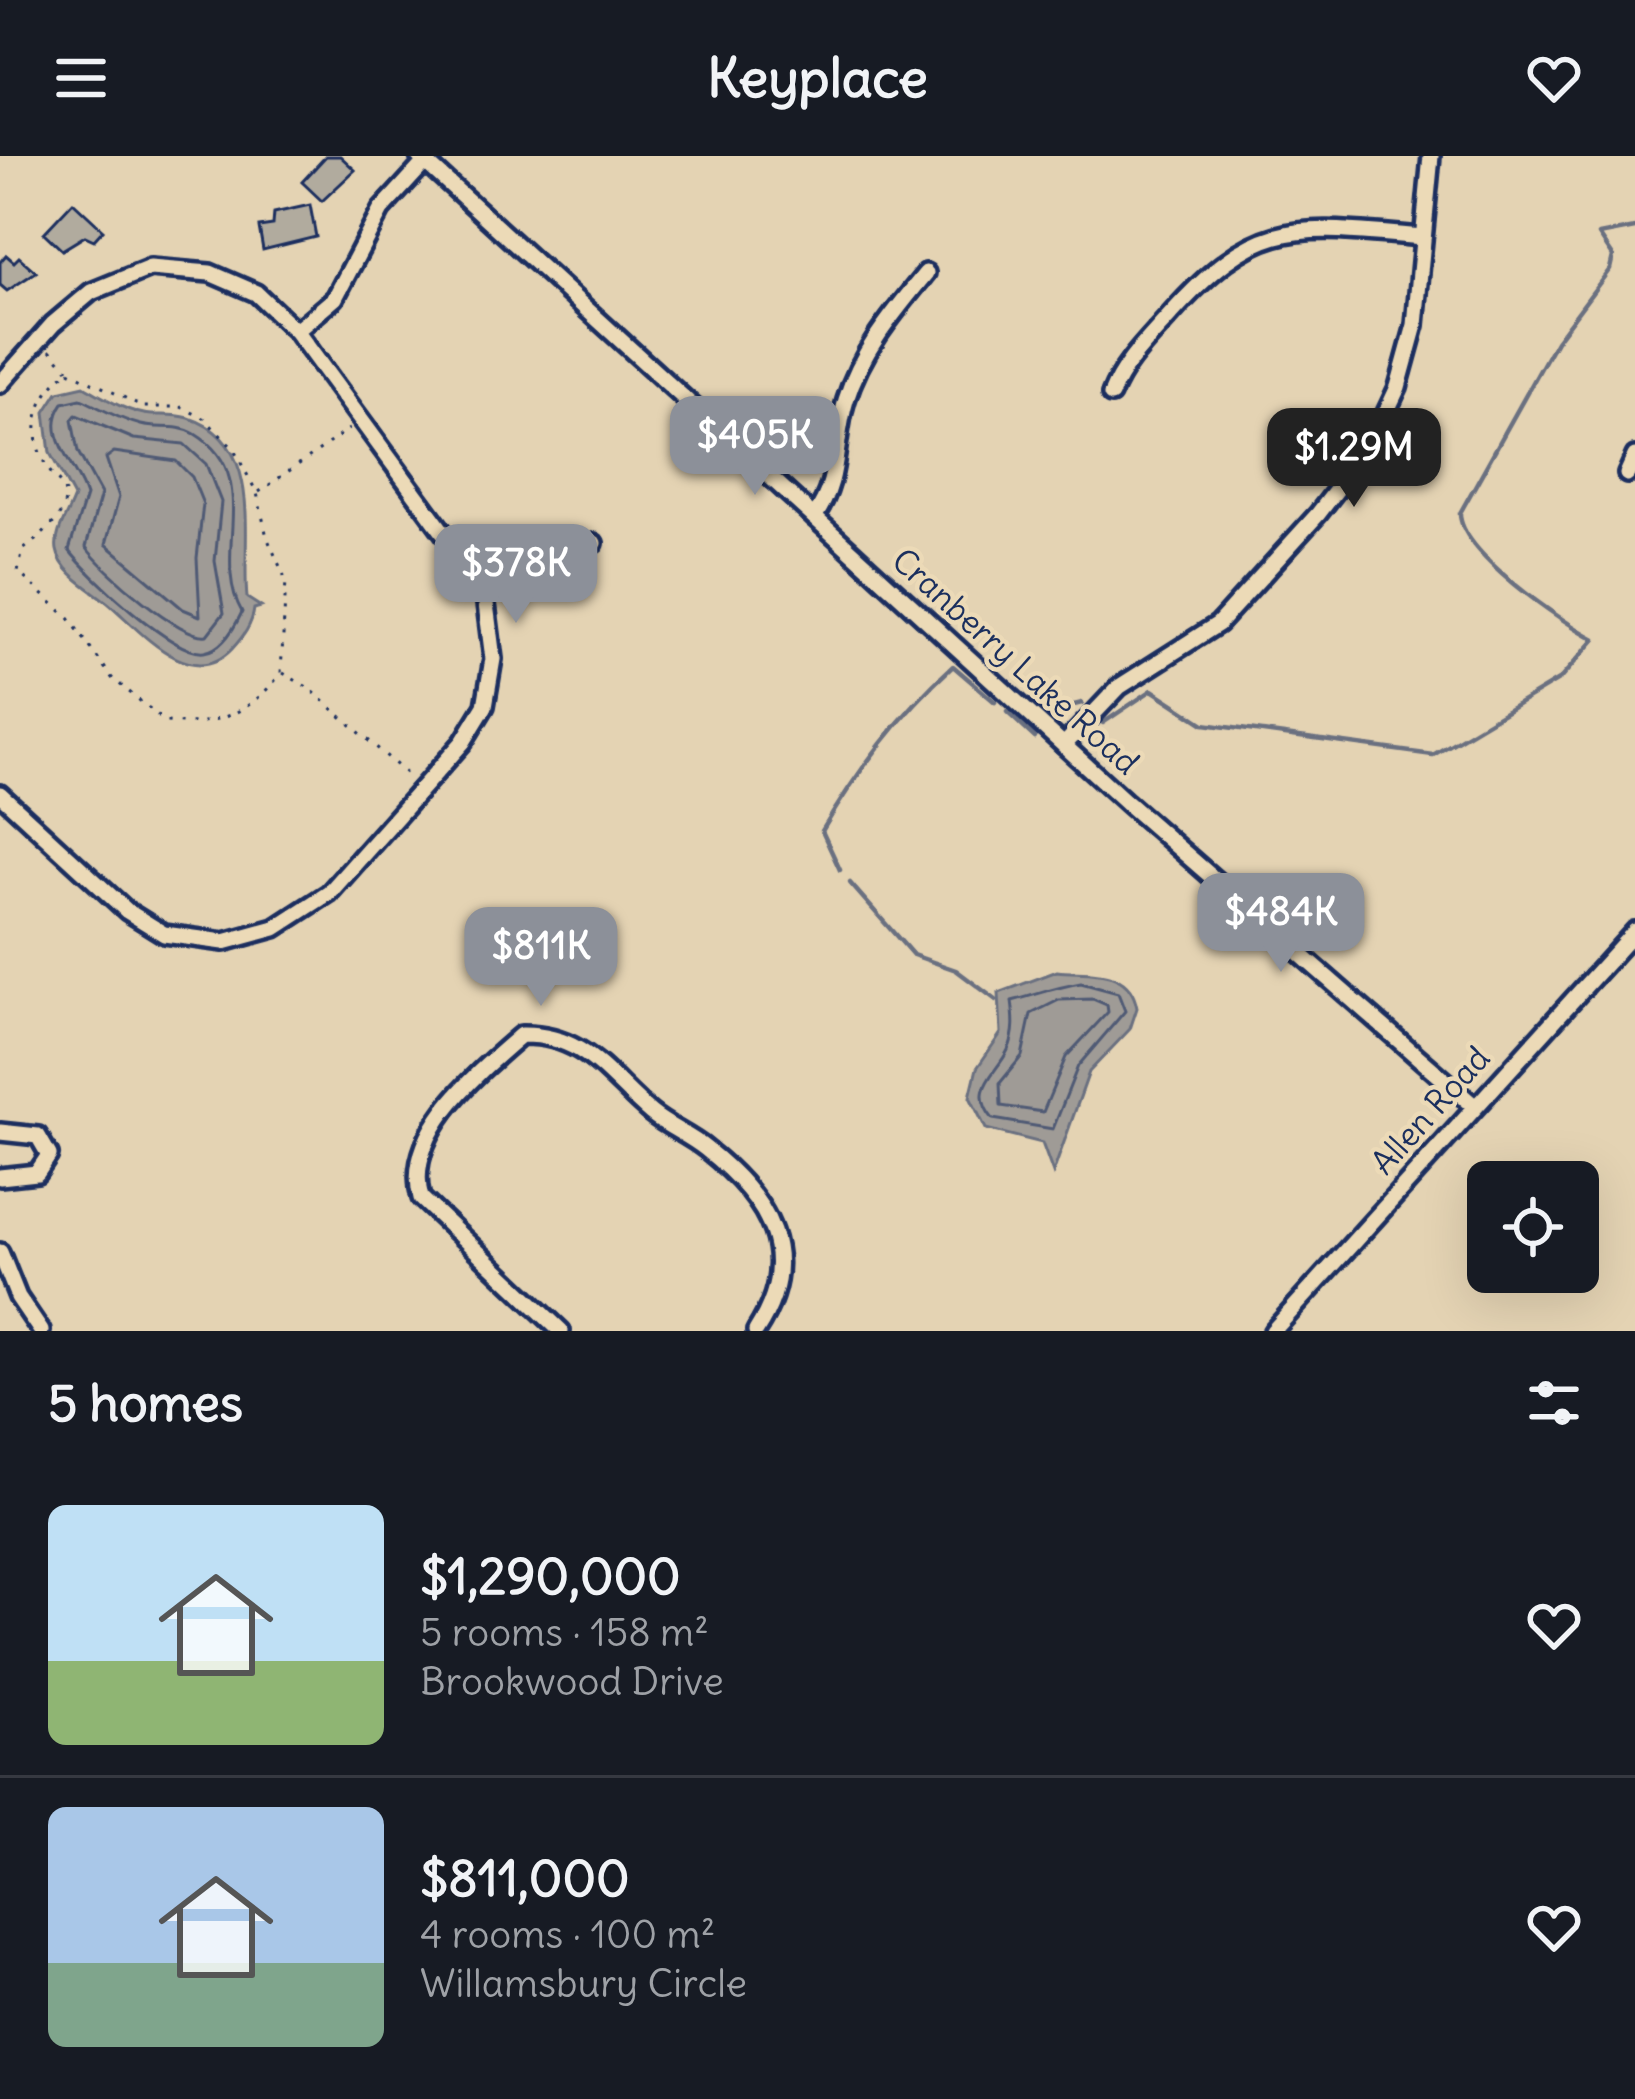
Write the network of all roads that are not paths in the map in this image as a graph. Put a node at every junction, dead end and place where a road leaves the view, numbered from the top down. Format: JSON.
{"nodes":[{"id":1,"x":1431,"y":156,"type":"edge"},
{"id":2,"x":422,"y":159,"type":"edge"},
{"id":3,"x":1423,"y":237,"type":"junction"},
{"id":4,"x":926,"y":273,"type":"dead end"},
{"id":5,"x":296,"y":331,"type":"junction"},
{"id":6,"x":0,"y":384,"type":"edge"},
{"id":7,"x":1111,"y":395,"type":"dead end"},
{"id":8,"x":1635,"y":456,"type":"edge"},
{"id":9,"x":1627,"y":474,"type":"dead end"},
{"id":10,"x":814,"y":517,"type":"junction"},
{"id":11,"x":594,"y":543,"type":"dead end"},
{"id":12,"x":484,"y":588,"type":"junction"},
{"id":13,"x":1064,"y":745,"type":"junction"},
{"id":14,"x":0,"y":794,"type":"edge"},
{"id":15,"x":1635,"y":931,"type":"edge"},
{"id":16,"x":1473,"y":1106,"type":"junction"},
{"id":17,"x":0,"y":1132,"type":"edge"},
{"id":18,"x":0,"y":1178,"type":"edge"},
{"id":19,"x":0,"y":1252,"type":"edge"},
{"id":20,"x":41,"y":1331,"type":"edge"},
{"id":21,"x":561,"y":1331,"type":"edge"},
{"id":22,"x":756,"y":1331,"type":"edge"},
{"id":23,"x":1273,"y":1331,"type":"edge"}],
"edges":[{"from":1,"to":3,"type":"street"},
{"from":2,"to":5,"type":"street"},
{"from":2,"to":10,"type":"street","name":"Cranberry Lake Road"},
{"from":3,"to":7,"type":"street"},
{"from":3,"to":13,"type":"street"},
{"from":4,"to":10,"type":"street"},
{"from":5,"to":6,"type":"street"},
{"from":5,"to":12,"type":"street"},
{"from":8,"to":9,"type":"street"},
{"from":10,"to":13,"type":"street","name":"Cranberry Lake Road"},
{"from":11,"to":12,"type":"street"},
{"from":12,"to":14,"type":"street"},
{"from":13,"to":16,"type":"street","name":"Cranberry Lake Road"},
{"from":15,"to":16,"type":"street","name":"Allen Road"},
{"from":16,"to":23,"type":"street","name":"Allen Road"},
{"from":17,"to":18,"type":"street"},
{"from":19,"to":20,"type":"street"},
{"from":21,"to":22,"type":"street"}]}
